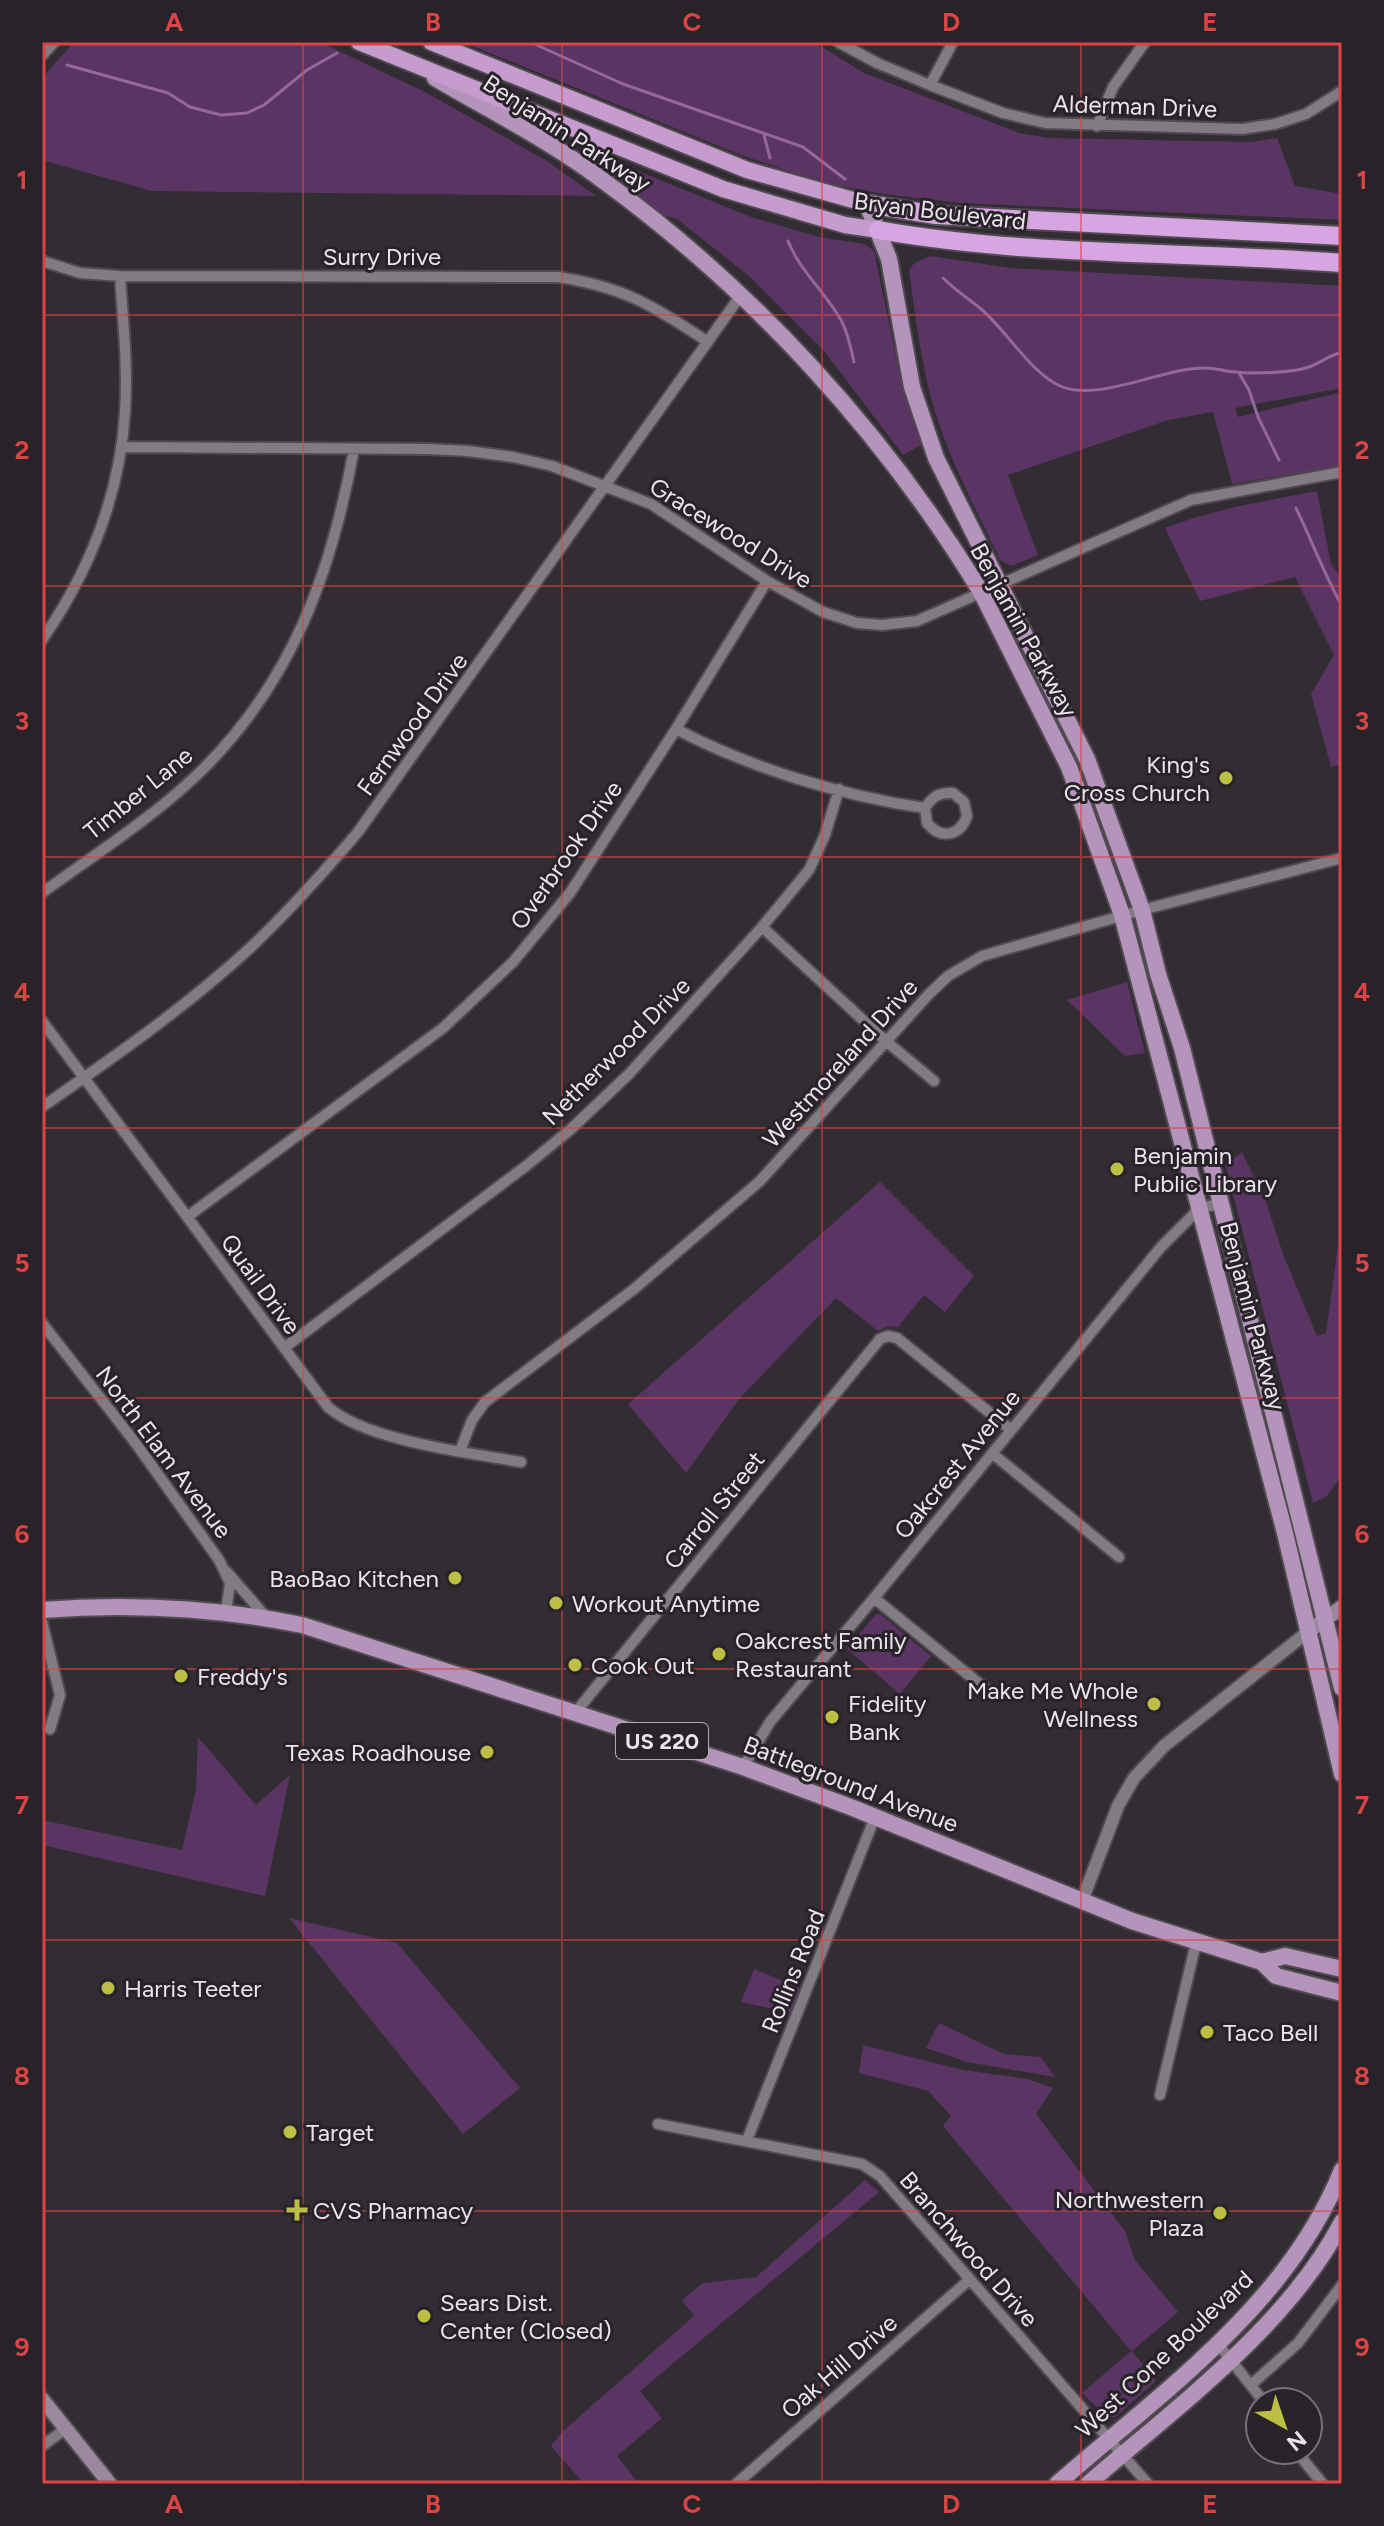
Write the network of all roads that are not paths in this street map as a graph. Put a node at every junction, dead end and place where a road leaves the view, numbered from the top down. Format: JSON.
{"nodes":[{"id":1,"x":53,"y":42,"type":"edge"},
{"id":2,"x":359,"y":42,"type":"edge"},
{"id":3,"x":431,"y":42,"type":"edge"},
{"id":4,"x":838,"y":42,"type":"edge"},
{"id":5,"x":953,"y":42,"type":"edge"},
{"id":6,"x":1145,"y":42,"type":"edge"},
{"id":7,"x":42,"y":54,"type":"edge"},
{"id":8,"x":417,"y":67,"type":"junction"},
{"id":9,"x":930,"y":85,"type":"junction"},
{"id":10,"x":1342,"y":91,"type":"edge"},
{"id":11,"x":1097,"y":126,"type":"junction"},
{"id":12,"x":867,"y":204,"type":"junction"},
{"id":13,"x":878,"y":230,"type":"junction"},
{"id":14,"x":1342,"y":236,"type":"edge"},
{"id":15,"x":42,"y":261,"type":"edge"},
{"id":16,"x":1342,"y":263,"type":"edge"},
{"id":17,"x":120,"y":276,"type":"junction"},
{"id":18,"x":741,"y":295,"type":"junction"},
{"id":19,"x":708,"y":342,"type":"junction"},
{"id":20,"x":122,"y":447,"type":"junction"},
{"id":21,"x":354,"y":449,"type":"junction"},
{"id":22,"x":1342,"y":472,"type":"edge"},
{"id":23,"x":605,"y":485,"type":"junction"},
{"id":24,"x":767,"y":581,"type":"junction"},
{"id":25,"x":997,"y":584,"type":"junction"},
{"id":26,"x":981,"y":592,"type":"junction"},
{"id":27,"x":42,"y":640,"type":"edge"},
{"id":28,"x":676,"y":729,"type":"junction"},
{"id":29,"x":839,"y":789,"type":"junction"},
{"id":30,"x":925,"y":808,"type":"junction"},
{"id":31,"x":1342,"y":858,"type":"edge"},
{"id":32,"x":42,"y":893,"type":"edge"},
{"id":33,"x":1142,"y":910,"type":"junction"},
{"id":34,"x":1122,"y":915,"type":"junction"},
{"id":35,"x":762,"y":927,"type":"junction"},
{"id":36,"x":42,"y":1021,"type":"edge"},
{"id":37,"x":887,"y":1042,"type":"junction"},
{"id":38,"x":84,"y":1077,"type":"junction"},
{"id":39,"x":934,"y":1081,"type":"dead end"},
{"id":40,"x":42,"y":1107,"type":"edge"},
{"id":41,"x":1219,"y":1204,"type":"junction"},
{"id":42,"x":1200,"y":1208,"type":"junction"},
{"id":43,"x":187,"y":1217,"type":"junction"},
{"id":44,"x":42,"y":1323,"type":"edge"},
{"id":45,"x":284,"y":1348,"type":"junction"},
{"id":46,"x":1011,"y":1430,"type":"junction"},
{"id":47,"x":460,"y":1451,"type":"junction"},
{"id":48,"x":993,"y":1454,"type":"junction"},
{"id":49,"x":521,"y":1462,"type":"dead end"},
{"id":50,"x":1119,"y":1557,"type":"dead end"},
{"id":51,"x":226,"y":1571,"type":"junction"},
{"id":52,"x":874,"y":1598,"type":"junction"},
{"id":53,"x":1342,"y":1607,"type":"edge"},
{"id":54,"x":42,"y":1610,"type":"edge"},
{"id":55,"x":226,"y":1612,"type":"junction"},
{"id":56,"x":267,"y":1618,"type":"junction"},
{"id":57,"x":1326,"y":1618,"type":"junction"},
{"id":58,"x":42,"y":1622,"type":"edge"},
{"id":59,"x":1309,"y":1631,"type":"junction"},
{"id":60,"x":1342,"y":1688,"type":"edge"},
{"id":61,"x":987,"y":1690,"type":"dead end"},
{"id":62,"x":575,"y":1713,"type":"junction"},
{"id":63,"x":50,"y":1729,"type":"dead end"},
{"id":64,"x":743,"y":1767,"type":"junction"},
{"id":65,"x":1342,"y":1774,"type":"edge"},
{"id":66,"x":875,"y":1817,"type":"junction"},
{"id":67,"x":1082,"y":1901,"type":"junction"},
{"id":68,"x":1196,"y":1943,"type":"junction"},
{"id":69,"x":1342,"y":1955,"type":"edge"},
{"id":70,"x":1262,"y":1962,"type":"junction"},
{"id":71,"x":1312,"y":1962,"type":"junction"},
{"id":72,"x":1342,"y":1969,"type":"edge"},
{"id":73,"x":1342,"y":1993,"type":"edge"},
{"id":74,"x":1160,"y":2095,"type":"dead end"},
{"id":75,"x":658,"y":2124,"type":"dead end"},
{"id":76,"x":747,"y":2140,"type":"junction"},
{"id":77,"x":1342,"y":2170,"type":"edge"},
{"id":78,"x":1342,"y":2222,"type":"edge"},
{"id":79,"x":969,"y":2280,"type":"junction"},
{"id":80,"x":1342,"y":2285,"type":"edge"},
{"id":81,"x":1218,"y":2344,"type":"junction"},
{"id":82,"x":1231,"y":2359,"type":"junction"},
{"id":83,"x":1252,"y":2384,"type":"joint"},
{"id":84,"x":42,"y":2399,"type":"edge"},
{"id":85,"x":64,"y":2430,"type":"junction"},
{"id":86,"x":1108,"y":2440,"type":"junction"},
{"id":87,"x":42,"y":2446,"type":"edge"},
{"id":88,"x":1121,"y":2455,"type":"junction"},
{"id":89,"x":1308,"y":2466,"type":"edge"},
{"id":90,"x":110,"y":2484,"type":"edge"},
{"id":91,"x":736,"y":2484,"type":"edge"},
{"id":92,"x":1057,"y":2484,"type":"edge"},
{"id":93,"x":1088,"y":2484,"type":"edge"},
{"id":94,"x":1148,"y":2484,"type":"edge"},
{"id":95,"x":1323,"y":2484,"type":"edge"}],
"edges":[{"from":1,"to":7,"type":"street"},
{"from":2,"to":8,"type":"highway","name":"Benjamin Parkway"},
{"from":3,"to":12,"type":"highway","name":"Benjamin Parkway"},
{"from":4,"to":9,"type":"street","name":"Alderman Drive"},
{"from":5,"to":9,"type":"street"},
{"from":6,"to":11,"type":"street"},
{"from":8,"to":13,"type":"highway","name":"Bryan Boulevard"},
{"from":8,"to":18,"type":"main road","name":"Benjamin Parkway"},
{"from":9,"to":11,"type":"street","name":"Alderman Drive"},
{"from":10,"to":11,"type":"street","name":"Alderman Drive"},
{"from":12,"to":13,"type":"main road","name":"Benjamin Parkway"},
{"from":12,"to":14,"type":"highway","name":"Bryan Boulevard"},
{"from":13,"to":16,"type":"highway","name":"Bryan Boulevard"},
{"from":13,"to":25,"type":"main road","name":"Benjamin Parkway"},
{"from":15,"to":17,"type":"street","name":"Surry Drive"},
{"from":17,"to":19,"type":"street","name":"Surry Drive"},
{"from":17,"to":20,"type":"street"},
{"from":18,"to":19,"type":"street","name":"Fernwood Drive"},
{"from":18,"to":26,"type":"main road","name":"Benjamin Parkway"},
{"from":19,"to":23,"type":"street","name":"Fernwood Drive"},
{"from":20,"to":21,"type":"street","name":"Gracewood Drive"},
{"from":20,"to":27,"type":"street"},
{"from":21,"to":23,"type":"street","name":"Gracewood Drive"},
{"from":21,"to":32,"type":"street","name":"Timber Lane"},
{"from":22,"to":25,"type":"street","name":"Gracewood Drive"},
{"from":23,"to":24,"type":"street","name":"Gracewood Drive"},
{"from":23,"to":38,"type":"street","name":"Fernwood Drive"},
{"from":24,"to":26,"type":"street","name":"Gracewood Drive"},
{"from":24,"to":28,"type":"street","name":"Overbrook Drive"},
{"from":25,"to":26,"type":"street","name":"Gracewood Drive"},
{"from":25,"to":33,"type":"main road","name":"Benjamin Parkway"},
{"from":26,"to":34,"type":"main road","name":"Benjamin Parkway"},
{"from":28,"to":29,"type":"street"},
{"from":28,"to":43,"type":"street","name":"Overbrook Drive"},
{"from":29,"to":30,"type":"street"},
{"from":29,"to":35,"type":"street","name":"Netherwood Drive"},
{"from":30,"to":30,"type":"street"},
{"from":31,"to":33,"type":"street","name":"Westmoreland Drive"},
{"from":33,"to":34,"type":"street","name":"Westmoreland Drive"},
{"from":33,"to":41,"type":"main road","name":"Benjamin Parkway"},
{"from":34,"to":37,"type":"street","name":"Westmoreland Drive"},
{"from":34,"to":42,"type":"main road","name":"Benjamin Parkway"},
{"from":35,"to":37,"type":"street"},
{"from":35,"to":45,"type":"street","name":"Netherwood Drive"},
{"from":36,"to":38,"type":"street","name":"Quail Drive"},
{"from":37,"to":39,"type":"street"},
{"from":37,"to":47,"type":"street","name":"Westmoreland Drive"},
{"from":38,"to":40,"type":"street","name":"Fernwood Drive"},
{"from":38,"to":43,"type":"street","name":"Quail Drive"},
{"from":41,"to":42,"type":"street"},
{"from":41,"to":57,"type":"main road","name":"Benjamin Parkway"},
{"from":42,"to":46,"type":"street","name":"Oakcrest Avenue"},
{"from":42,"to":59,"type":"main road","name":"Benjamin Parkway"},
{"from":43,"to":45,"type":"street","name":"Quail Drive"},
{"from":44,"to":51,"type":"street","name":"North Elam Avenue"},
{"from":45,"to":47,"type":"street","name":"Quail Drive"},
{"from":46,"to":48,"type":"street","name":"Oakcrest Avenue"},
{"from":46,"to":62,"type":"street","name":"Carroll Street"},
{"from":47,"to":49,"type":"street","name":"Quail Drive"},
{"from":48,"to":50,"type":"street"},
{"from":48,"to":52,"type":"street","name":"Oakcrest Avenue"},
{"from":51,"to":55,"type":"street","name":"North Elam Avenue"},
{"from":51,"to":56,"type":"street"},
{"from":52,"to":61,"type":"street"},
{"from":52,"to":64,"type":"street","name":"Oakcrest Avenue"},
{"from":53,"to":57,"type":"main road"},
{"from":54,"to":55,"type":"main road","name":"Battleground Avenue","number":"US 220"},
{"from":55,"to":56,"type":"main road","name":"Battleground Avenue","number":"US 220"},
{"from":56,"to":62,"type":"main road","name":"Battleground Avenue","number":"US 220"},
{"from":57,"to":59,"type":"main road"},
{"from":57,"to":60,"type":"main road","name":"Benjamin Parkway"},
{"from":58,"to":63,"type":"street"},
{"from":59,"to":65,"type":"main road","name":"Benjamin Parkway"},
{"from":59,"to":67,"type":"street"},
{"from":62,"to":64,"type":"main road","name":"Battleground Avenue","number":"US 220"},
{"from":64,"to":66,"type":"main road","name":"Battleground Avenue","number":"US 220"},
{"from":66,"to":67,"type":"main road","name":"Battleground Avenue","number":"US 220"},
{"from":66,"to":76,"type":"street","name":"Rollins Road"},
{"from":67,"to":68,"type":"main road","name":"Battleground Avenue","number":"US 220"},
{"from":68,"to":70,"type":"main road","name":"Battleground Avenue","number":"US 220"},
{"from":68,"to":74,"type":"street"},
{"from":69,"to":71,"type":"main road"},
{"from":70,"to":71,"type":"main road","name":"Battleground Avenue","number":"US 220"},
{"from":70,"to":73,"type":"main road","name":"Battleground Avenue","number":"US 220"},
{"from":71,"to":72,"type":"main road","name":"Battleground Avenue","number":"US 220"},
{"from":75,"to":76,"type":"street","name":"Branchwood Drive"},
{"from":76,"to":79,"type":"street","name":"Branchwood Drive"},
{"from":77,"to":81,"type":"main road","name":"West Cone Boulevard"},
{"from":78,"to":82,"type":"main road","name":"West Cone Boulevard"},
{"from":79,"to":86,"type":"street","name":"Branchwood Drive"},
{"from":79,"to":91,"type":"street","name":"Oak Hill Drive"},
{"from":80,"to":83,"type":"street"},
{"from":81,"to":82,"type":"street"},
{"from":81,"to":86,"type":"main road","name":"West Cone Boulevard"},
{"from":82,"to":83,"type":"street"},
{"from":82,"to":88,"type":"main road","name":"West Cone Boulevard"},
{"from":84,"to":85,"type":"main road"},
{"from":85,"to":87,"type":"street"},
{"from":85,"to":90,"type":"main road"},
{"from":86,"to":88,"type":"street","name":"Branchwood Drive"},
{"from":86,"to":92,"type":"main road","name":"West Cone Boulevard"},
{"from":88,"to":93,"type":"main road","name":"West Cone Boulevard"},
{"from":88,"to":94,"type":"street","name":"Branchwood Drive"},
{"from":89,"to":95,"type":"street"}]}
